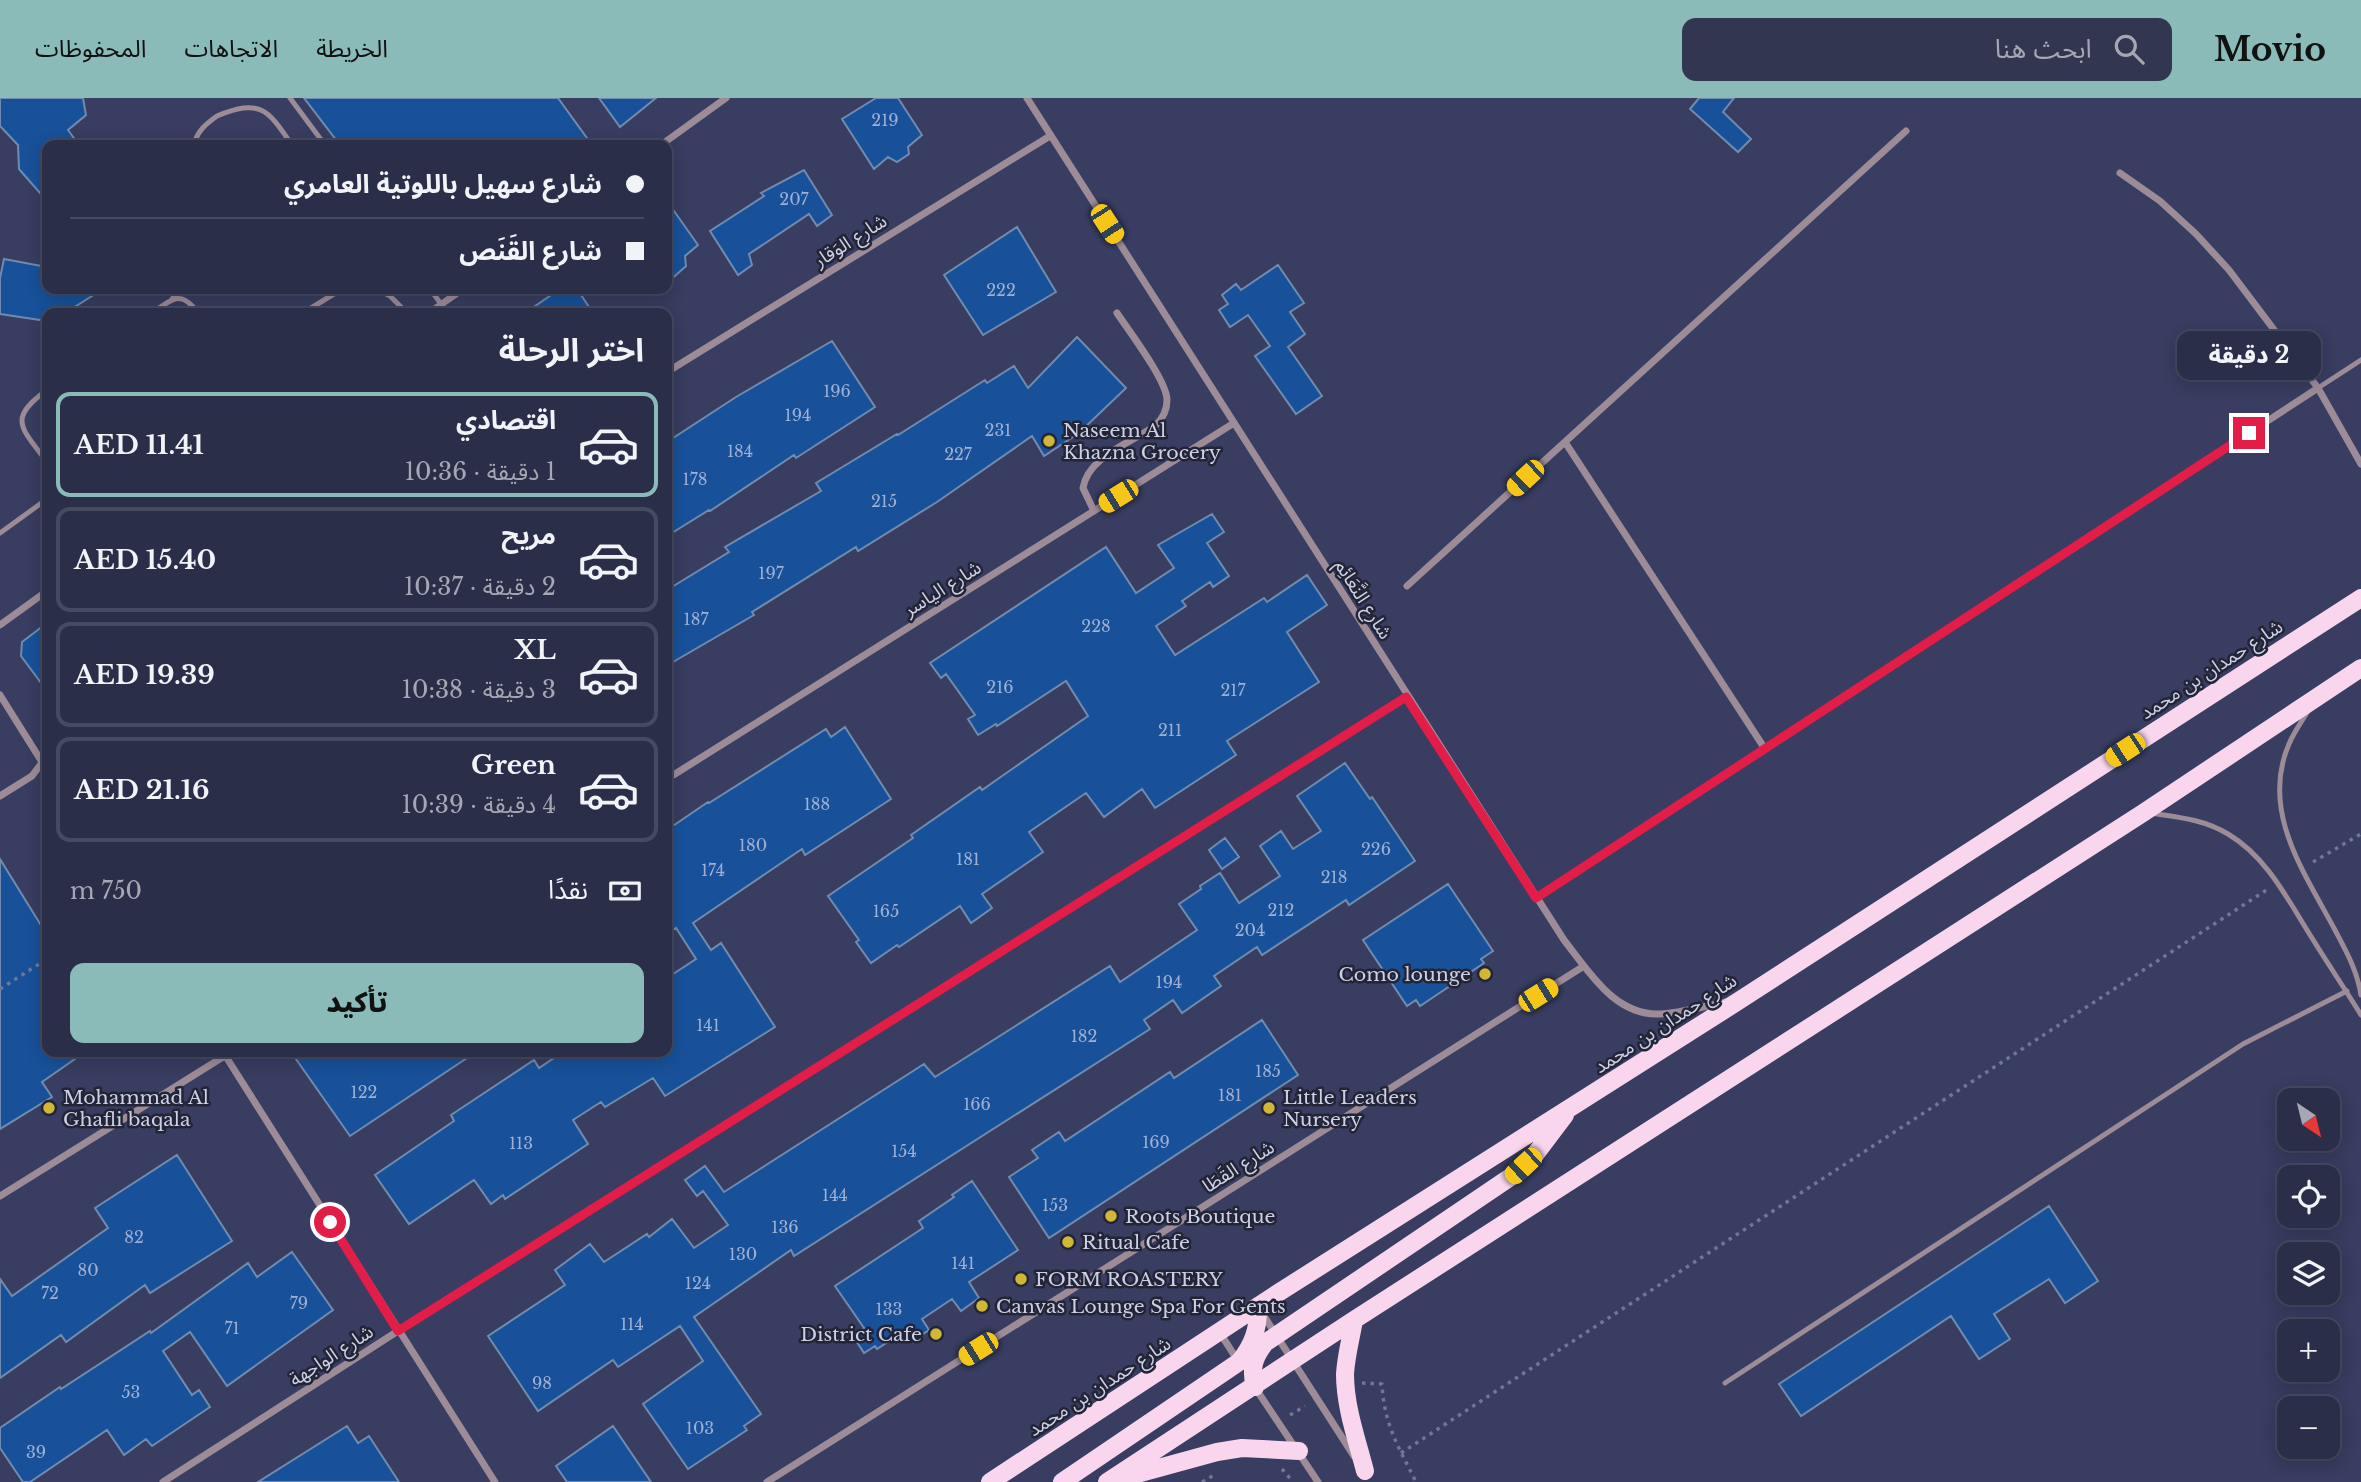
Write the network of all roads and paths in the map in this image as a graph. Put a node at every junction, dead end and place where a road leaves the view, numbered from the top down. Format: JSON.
{"nodes":[{"id":1,"x":290,"y":98,"type":"edge"},
{"id":2,"x":726,"y":98,"type":"edge"},
{"id":3,"x":1027,"y":98,"type":"edge"},
{"id":4,"x":1906,"y":131,"type":"dead end"},
{"id":5,"x":1050,"y":136,"type":"junction"},
{"id":6,"x":195,"y":140,"type":"edge"},
{"id":7,"x":289,"y":140,"type":"edge"},
{"id":8,"x":320,"y":140,"type":"edge"},
{"id":9,"x":668,"y":140,"type":"edge"},
{"id":10,"x":2120,"y":173,"type":"dead end"},
{"id":11,"x":176,"y":294,"type":"edge"},
{"id":12,"x":334,"y":294,"type":"edge"},
{"id":13,"x":386,"y":294,"type":"edge"},
{"id":14,"x":434,"y":294,"type":"edge"},
{"id":15,"x":456,"y":294,"type":"edge"},
{"id":16,"x":172,"y":299,"type":"junction"},
{"id":17,"x":441,"y":304,"type":"junction"},
{"id":18,"x":159,"y":308,"type":"edge"},
{"id":19,"x":193,"y":308,"type":"edge"},
{"id":20,"x":311,"y":308,"type":"edge"},
{"id":21,"x":402,"y":308,"type":"edge"},
{"id":22,"x":436,"y":308,"type":"edge"},
{"id":23,"x":1117,"y":313,"type":"dead end"},
{"id":24,"x":2361,"y":360,"type":"edge"},
{"id":25,"x":672,"y":369,"type":"edge"},
{"id":26,"x":2318,"y":388,"type":"junction"},
{"id":27,"x":42,"y":394,"type":"edge"},
{"id":28,"x":1234,"y":423,"type":"junction"},
{"id":29,"x":1565,"y":442,"type":"junction"},
{"id":30,"x":42,"y":454,"type":"edge"},
{"id":31,"x":2359,"y":456,"type":"edge"},
{"id":32,"x":2361,"y":464,"type":"edge"},
{"id":33,"x":42,"y":503,"type":"edge"},
{"id":34,"x":1094,"y":511,"type":"junction"},
{"id":35,"x":0,"y":533,"type":"edge"},
{"id":36,"x":2361,"y":585,"type":"edge"},
{"id":37,"x":1408,"y":586,"type":"dead end"},
{"id":38,"x":42,"y":594,"type":"edge"},
{"id":39,"x":2356,"y":601,"type":"edge"},
{"id":40,"x":0,"y":625,"type":"edge"},
{"id":41,"x":2361,"y":668,"type":"edge"},
{"id":42,"x":0,"y":695,"type":"edge"},
{"id":43,"x":2316,"y":696,"type":"junction"},
{"id":44,"x":1406,"y":697,"type":"junction"},
{"id":45,"x":1765,"y":748,"type":"junction"},
{"id":46,"x":42,"y":757,"type":"edge"},
{"id":47,"x":42,"y":767,"type":"edge"},
{"id":48,"x":672,"y":776,"type":"edge"},
{"id":49,"x":0,"y":796,"type":"edge"},
{"id":50,"x":2143,"y":813,"type":"junction"},
{"id":51,"x":2361,"y":834,"type":"edge"},
{"id":52,"x":2302,"y":868,"type":"junction"},
{"id":53,"x":2277,"y":883,"type":"junction"},
{"id":54,"x":1536,"y":898,"type":"junction"},
{"id":55,"x":42,"y":962,"type":"edge"},
{"id":56,"x":1584,"y":966,"type":"junction"},
{"id":57,"x":0,"y":989,"type":"edge"},
{"id":58,"x":2347,"y":992,"type":"junction"},
{"id":59,"x":2361,"y":995,"type":"edge"},
{"id":60,"x":1740,"y":1000,"type":"junction"},
{"id":61,"x":2361,"y":1015,"type":"edge"},
{"id":62,"x":220,"y":1057,"type":"edge"},
{"id":63,"x":228,"y":1057,"type":"edge"},
{"id":64,"x":1569,"y":1109,"type":"junction"},
{"id":65,"x":0,"y":1196,"type":"edge"},
{"id":66,"x":1258,"y":1306,"type":"junction"},
{"id":67,"x":1354,"y":1320,"type":"junction"},
{"id":68,"x":398,"y":1331,"type":"junction"},
{"id":69,"x":1220,"y":1332,"type":"junction"},
{"id":70,"x":1276,"y":1334,"type":"junction"},
{"id":71,"x":1294,"y":1361,"type":"junction"},
{"id":72,"x":1239,"y":1362,"type":"junction"},
{"id":73,"x":1726,"y":1383,"type":"dead end"},
{"id":74,"x":1255,"y":1387,"type":"junction"},
{"id":75,"x":1299,"y":1451,"type":"junction"},
{"id":76,"x":1401,"y":1453,"type":"dead end"},
{"id":77,"x":1280,"y":1468,"type":"dead end"},
{"id":78,"x":1368,"y":1477,"type":"edge"},
{"id":79,"x":163,"y":1482,"type":"edge"},
{"id":80,"x":495,"y":1482,"type":"edge"},
{"id":81,"x":768,"y":1482,"type":"edge"},
{"id":82,"x":990,"y":1482,"type":"edge"},
{"id":83,"x":1062,"y":1482,"type":"edge"},
{"id":84,"x":1108,"y":1482,"type":"edge"},
{"id":85,"x":1293,"y":1482,"type":"edge"},
{"id":86,"x":1318,"y":1482,"type":"edge"}],
"edges":[{"from":1,"to":8,"type":"lane"},
{"from":2,"to":9,"type":"street"},
{"from":3,"to":5,"type":"street","name":"شارع النَّعَائِم"},
{"from":4,"to":29,"type":"street"},
{"from":5,"to":25,"type":"street","name":"شارع الوَقار"},
{"from":5,"to":28,"type":"street","name":"شارع النَّعَائِم"},
{"from":6,"to":7,"type":"lane"},
{"from":10,"to":26,"type":"street"},
{"from":11,"to":16,"type":"lane"},
{"from":12,"to":20,"type":"lane"},
{"from":13,"to":21,"type":"lane"},
{"from":14,"to":17,"type":"lane"},
{"from":15,"to":17,"type":"street"},
{"from":16,"to":18,"type":"lane"},
{"from":16,"to":19,"type":"lane"},
{"from":17,"to":22,"type":"street"},
{"from":23,"to":34,"type":"street"},
{"from":24,"to":26,"type":"lane"},
{"from":26,"to":31,"type":"street"},
{"from":26,"to":45,"type":"street"},
{"from":27,"to":30,"type":"lane"},
{"from":28,"to":34,"type":"street","name":"شارع الياسر"},
{"from":28,"to":44,"type":"street","name":"شارع النَّعَائِم"},
{"from":29,"to":37,"type":"street"},
{"from":29,"to":45,"type":"street"},
{"from":31,"to":32,"type":"street"},
{"from":33,"to":35,"type":"lane"},
{"from":34,"to":48,"type":"street","name":"شارع الياسر"},
{"from":36,"to":39,"type":"street"},
{"from":38,"to":40,"type":"street"},
{"from":39,"to":60,"type":"main road","name":"شارع حمدان بن محمد"},
{"from":41,"to":43,"type":"main road"},
{"from":42,"to":46,"type":"street"},
{"from":43,"to":50,"type":"main road"},
{"from":43,"to":52,"type":"lane"},
{"from":44,"to":54,"type":"street","name":"شارع النَّعَائِم"},
{"from":44,"to":68,"type":"street","name":"شارع الواجهة"},
{"from":45,"to":54,"type":"street"},
{"from":47,"to":49,"type":"street"},
{"from":50,"to":53,"type":"lane"},
{"from":50,"to":67,"type":"main road"},
{"from":51,"to":52,"type":"path"},
{"from":52,"to":59,"type":"lane"},
{"from":53,"to":58,"type":"lane"},
{"from":53,"to":76,"type":"path"},
{"from":54,"to":56,"type":"street","name":"شارع النَّعَائِم"},
{"from":55,"to":57,"type":"path"},
{"from":56,"to":60,"type":"street","name":"شارع النَّعَائِم"},
{"from":56,"to":81,"type":"street","name":"شارع القَطَا"},
{"from":58,"to":61,"type":"lane"},
{"from":58,"to":73,"type":"lane"},
{"from":60,"to":64,"type":"main road","name":"شارع حمدان بن محمد"},
{"from":62,"to":65,"type":"street"},
{"from":63,"to":68,"type":"street"},
{"from":64,"to":66,"type":"main road","name":"شارع حمدان بن محمد"},
{"from":64,"to":70,"type":"main road"},
{"from":66,"to":69,"type":"main road","name":"شارع حمدان بن محمد"},
{"from":66,"to":70,"type":"street"},
{"from":66,"to":72,"type":"main road"},
{"from":67,"to":71,"type":"main road"},
{"from":67,"to":78,"type":"main road"},
{"from":68,"to":79,"type":"street","name":"شارع الواجهة"},
{"from":68,"to":80,"type":"street"},
{"from":69,"to":72,"type":"street"},
{"from":69,"to":82,"type":"main road","name":"شارع حمدان بن محمد"},
{"from":70,"to":71,"type":"street"},
{"from":70,"to":74,"type":"main road"},
{"from":71,"to":74,"type":"main road"},
{"from":71,"to":78,"type":"street"},
{"from":72,"to":74,"type":"street"},
{"from":72,"to":83,"type":"main road"},
{"from":74,"to":75,"type":"street"},
{"from":74,"to":84,"type":"main road"},
{"from":75,"to":84,"type":"main road"},
{"from":75,"to":86,"type":"street"},
{"from":77,"to":85,"type":"path"}]}
